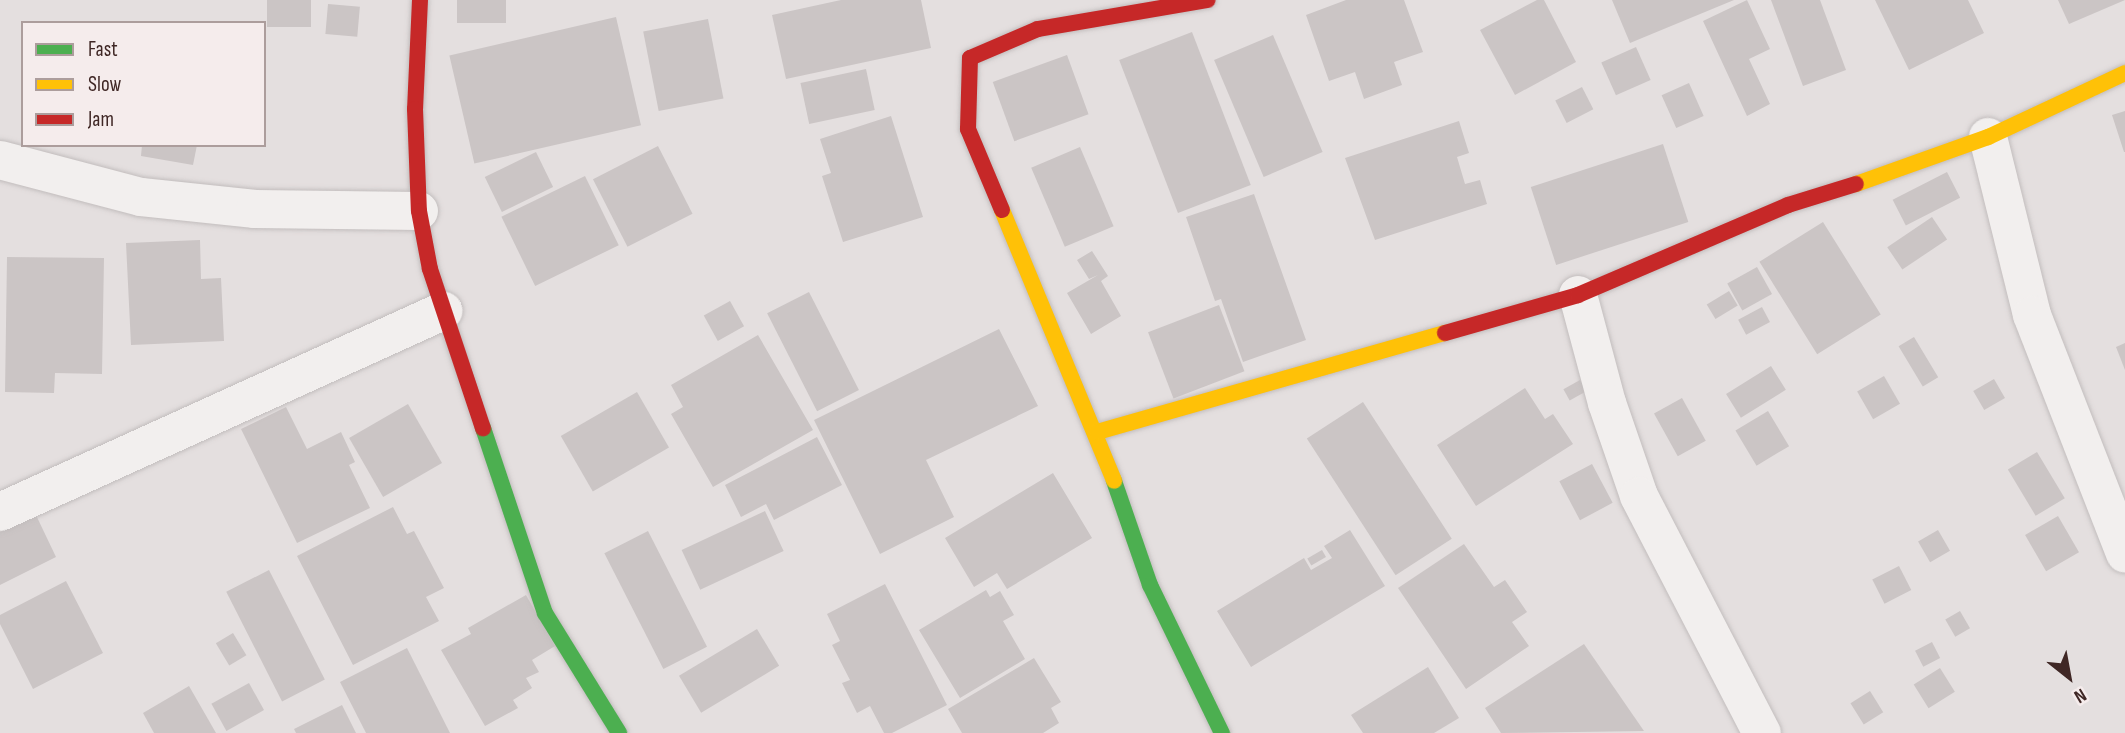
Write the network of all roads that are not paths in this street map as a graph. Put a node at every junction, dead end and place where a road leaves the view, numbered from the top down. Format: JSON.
{"nodes":[{"id":1,"x":420,"y":0,"type":"edge"},
{"id":2,"x":1208,"y":0,"type":"edge"},
{"id":3,"x":2125,"y":73,"type":"edge"},
{"id":4,"x":1988,"y":138,"type":"junction"},
{"id":5,"x":0,"y":160,"type":"edge"},
{"id":6,"x":419,"y":211,"type":"junction"},
{"id":7,"x":1578,"y":295,"type":"junction"},
{"id":8,"x":444,"y":311,"type":"junction"},
{"id":9,"x":1097,"y":432,"type":"junction"},
{"id":10,"x":0,"y":512,"type":"edge"},
{"id":11,"x":2125,"y":554,"type":"edge"},
{"id":12,"x":607,"y":729,"type":"edge"},
{"id":13,"x":1222,"y":733,"type":"edge"},
{"id":14,"x":1762,"y":733,"type":"edge"}],
"edges":[{"from":1,"to":6,"type":"street"},
{"from":2,"to":9,"type":"street"},
{"from":3,"to":4,"type":"street"},
{"from":4,"to":7,"type":"street"},
{"from":4,"to":11,"type":"street"},
{"from":5,"to":6,"type":"street"},
{"from":6,"to":8,"type":"street"},
{"from":7,"to":9,"type":"street"},
{"from":7,"to":14,"type":"street"},
{"from":8,"to":10,"type":"street"},
{"from":8,"to":12,"type":"street"},
{"from":9,"to":13,"type":"street"}]}
